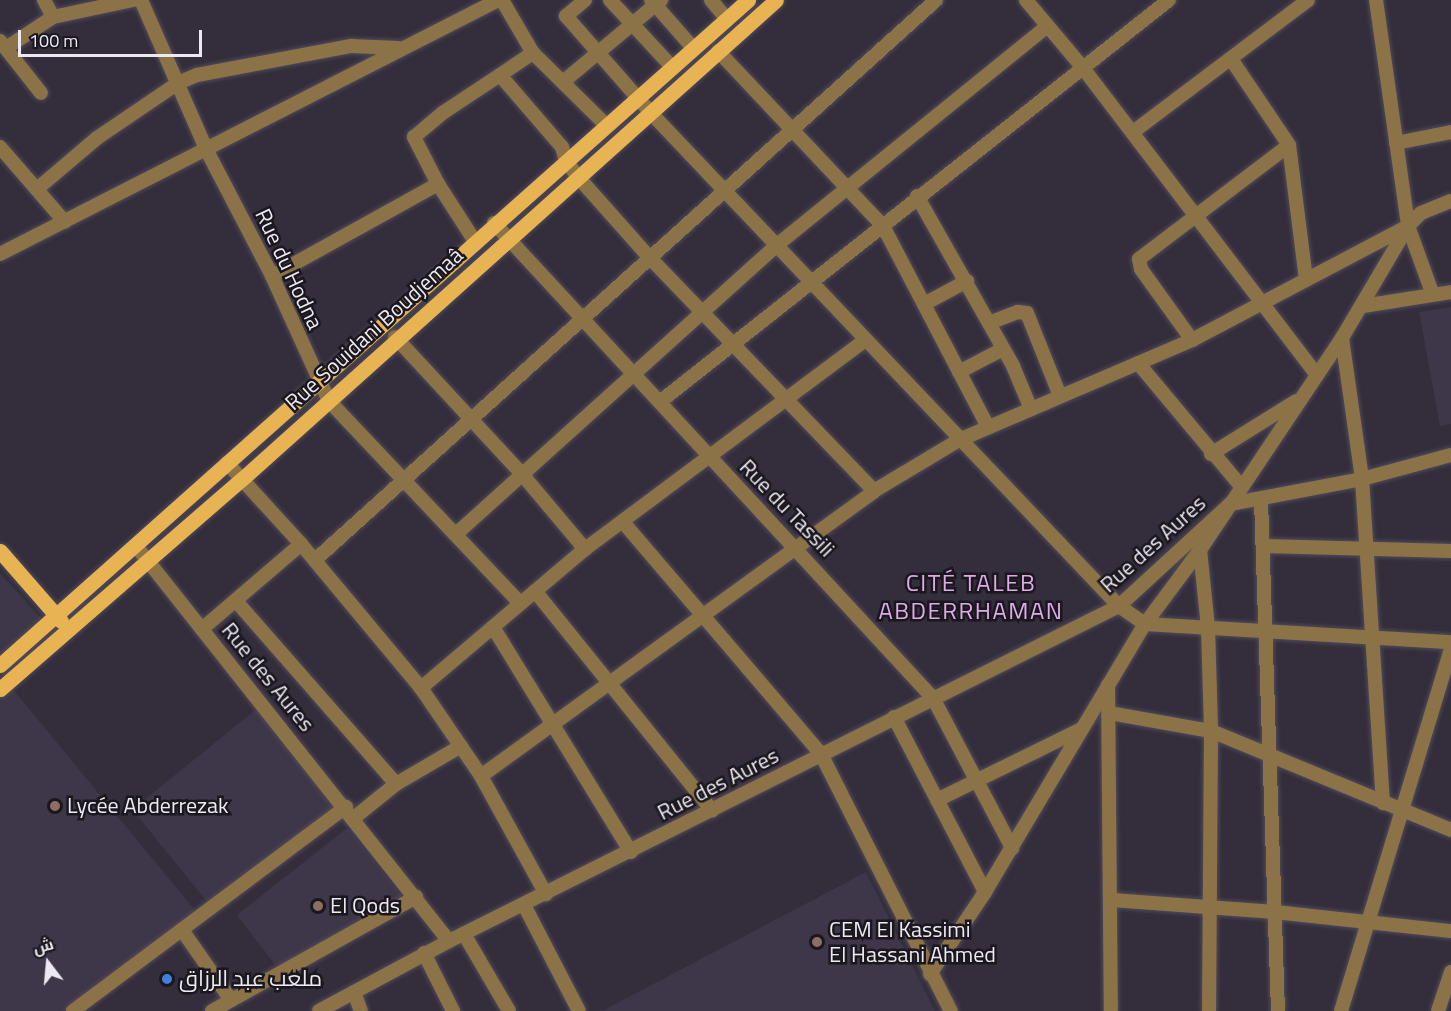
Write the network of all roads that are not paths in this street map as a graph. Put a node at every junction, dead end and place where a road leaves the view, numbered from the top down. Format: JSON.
{"nodes":[{"id":1,"x":44,"y":0,"type":"edge"},
{"id":2,"x":133,"y":0,"type":"edge"},
{"id":3,"x":141,"y":0,"type":"edge"},
{"id":4,"x":585,"y":0,"type":"edge"},
{"id":5,"x":610,"y":0,"type":"edge"},
{"id":6,"x":711,"y":0,"type":"edge"},
{"id":7,"x":748,"y":0,"type":"edge"},
{"id":8,"x":776,"y":0,"type":"edge"},
{"id":9,"x":936,"y":0,"type":"edge"},
{"id":10,"x":1026,"y":0,"type":"edge"},
{"id":11,"x":1170,"y":0,"type":"edge"},
{"id":12,"x":1308,"y":0,"type":"edge"},
{"id":13,"x":1376,"y":0,"type":"edge"},
{"id":14,"x":493,"y":1,"type":"edge"},
{"id":15,"x":655,"y":2,"type":"edge"},
{"id":16,"x":53,"y":16,"type":"junction"},
{"id":17,"x":726,"y":19,"type":"junction"},
{"id":18,"x":632,"y":23,"type":"junction"},
{"id":19,"x":1047,"y":26,"type":"junction"},
{"id":20,"x":3,"y":45,"type":"edge"},
{"id":21,"x":398,"y":48,"type":"junction"},
{"id":22,"x":693,"y":48,"type":"junction"},
{"id":23,"x":598,"y":51,"type":"junction"},
{"id":24,"x":718,"y":51,"type":"junction"},
{"id":25,"x":533,"y":53,"type":"junction"},
{"id":26,"x":1231,"y":59,"type":"junction"},
{"id":27,"x":672,"y":67,"type":"junction"},
{"id":28,"x":1083,"y":68,"type":"junction"},
{"id":29,"x":500,"y":75,"type":"junction"},
{"id":30,"x":563,"y":82,"type":"junction"},
{"id":31,"x":178,"y":83,"type":"junction"},
{"id":32,"x":41,"y":93,"type":"dead end"},
{"id":33,"x":639,"y":98,"type":"junction"},
{"id":34,"x":650,"y":111,"type":"junction"},
{"id":35,"x":607,"y":126,"type":"junction"},
{"id":36,"x":790,"y":129,"type":"junction"},
{"id":37,"x":1133,"y":132,"type":"junction"},
{"id":38,"x":1451,"y":132,"type":"edge"},
{"id":39,"x":1396,"y":143,"type":"junction"},
{"id":40,"x":1289,"y":145,"type":"junction"},
{"id":41,"x":0,"y":147,"type":"edge"},
{"id":42,"x":206,"y":149,"type":"junction"},
{"id":43,"x":566,"y":161,"type":"junction"},
{"id":44,"x":578,"y":177,"type":"junction"},
{"id":45,"x":438,"y":184,"type":"junction"},
{"id":46,"x":847,"y":188,"type":"junction"},
{"id":47,"x":37,"y":189,"type":"junction"},
{"id":48,"x":724,"y":190,"type":"junction"},
{"id":49,"x":917,"y":196,"type":"junction"},
{"id":50,"x":1451,"y":201,"type":"edge"},
{"id":51,"x":1195,"y":213,"type":"junction"},
{"id":52,"x":65,"y":222,"type":"junction"},
{"id":53,"x":494,"y":224,"type":"junction"},
{"id":54,"x":883,"y":226,"type":"junction"},
{"id":55,"x":1408,"y":226,"type":"junction"},
{"id":56,"x":509,"y":239,"type":"junction"},
{"id":57,"x":474,"y":240,"type":"junction"},
{"id":58,"x":777,"y":245,"type":"junction"},
{"id":59,"x":0,"y":254,"type":"edge"},
{"id":60,"x":649,"y":257,"type":"junction"},
{"id":61,"x":272,"y":276,"type":"junction"},
{"id":62,"x":811,"y":280,"type":"junction"},
{"id":63,"x":1306,"y":280,"type":"junction"},
{"id":64,"x":967,"y":281,"type":"junction"},
{"id":65,"x":1451,"y":292,"type":"edge"},
{"id":66,"x":1433,"y":295,"type":"junction"},
{"id":67,"x":1262,"y":303,"type":"junction"},
{"id":68,"x":924,"y":304,"type":"junction"},
{"id":69,"x":1363,"y":306,"type":"junction"},
{"id":70,"x":703,"y":312,"type":"junction"},
{"id":71,"x":583,"y":318,"type":"junction"},
{"id":72,"x":989,"y":323,"type":"junction"},
{"id":73,"x":396,"y":338,"type":"junction"},
{"id":74,"x":1342,"y":338,"type":"junction"},
{"id":75,"x":865,"y":340,"type":"junction"},
{"id":76,"x":1192,"y":340,"type":"junction"},
{"id":77,"x":734,"y":342,"type":"junction"},
{"id":78,"x":1003,"y":349,"type":"junction"},
{"id":79,"x":1138,"y":363,"type":"junction"},
{"id":80,"x":959,"y":372,"type":"junction"},
{"id":81,"x":637,"y":374,"type":"junction"},
{"id":82,"x":1317,"y":375,"type":"junction"},
{"id":83,"x":318,"y":382,"type":"junction"},
{"id":84,"x":1060,"y":396,"type":"junction"},
{"id":85,"x":1302,"y":397,"type":"junction"},
{"id":86,"x":329,"y":400,"type":"junction"},
{"id":87,"x":785,"y":400,"type":"junction"},
{"id":88,"x":661,"y":401,"type":"junction"},
{"id":89,"x":1031,"y":409,"type":"junction"},
{"id":90,"x":470,"y":417,"type":"junction"},
{"id":91,"x":988,"y":427,"type":"junction"},
{"id":92,"x":959,"y":440,"type":"junction"},
{"id":93,"x":1211,"y":454,"type":"junction"},
{"id":94,"x":1451,"y":455,"type":"edge"},
{"id":95,"x":711,"y":458,"type":"junction"},
{"id":96,"x":227,"y":463,"type":"junction"},
{"id":97,"x":522,"y":474,"type":"junction"},
{"id":98,"x":242,"y":479,"type":"junction"},
{"id":99,"x":1362,"y":479,"type":"junction"},
{"id":100,"x":404,"y":480,"type":"junction"},
{"id":101,"x":1241,"y":486,"type":"junction"},
{"id":102,"x":874,"y":491,"type":"junction"},
{"id":103,"x":1261,"y":499,"type":"junction"},
{"id":104,"x":1230,"y":504,"type":"junction"},
{"id":105,"x":623,"y":522,"type":"junction"},
{"id":106,"x":456,"y":534,"type":"junction"},
{"id":107,"x":301,"y":544,"type":"junction"},
{"id":108,"x":136,"y":546,"type":"junction"},
{"id":109,"x":1264,"y":546,"type":"junction"},
{"id":110,"x":1367,"y":547,"type":"junction"},
{"id":111,"x":797,"y":548,"type":"junction"},
{"id":112,"x":585,"y":549,"type":"junction"},
{"id":113,"x":1200,"y":550,"type":"junction"},
{"id":114,"x":0,"y":551,"type":"edge"},
{"id":115,"x":1451,"y":551,"type":"edge"},
{"id":116,"x":148,"y":560,"type":"junction"},
{"id":117,"x":315,"y":560,"type":"junction"},
{"id":118,"x":535,"y":591,"type":"junction"},
{"id":119,"x":236,"y":601,"type":"junction"},
{"id":120,"x":520,"y":603,"type":"junction"},
{"id":121,"x":1119,"y":606,"type":"junction"},
{"id":122,"x":56,"y":615,"type":"junction"},
{"id":123,"x":703,"y":615,"type":"junction"},
{"id":124,"x":1145,"y":624,"type":"junction"},
{"id":125,"x":493,"y":627,"type":"junction"},
{"id":126,"x":1208,"y":627,"type":"junction"},
{"id":127,"x":69,"y":629,"type":"junction"},
{"id":128,"x":202,"y":629,"type":"junction"},
{"id":129,"x":1265,"y":633,"type":"junction"},
{"id":130,"x":1374,"y":637,"type":"junction"},
{"id":131,"x":1451,"y":642,"type":"edge"},
{"id":132,"x":1451,"y":649,"type":"edge"},
{"id":133,"x":0,"y":664,"type":"edge"},
{"id":134,"x":607,"y":683,"type":"junction"},
{"id":135,"x":1108,"y":685,"type":"junction"},
{"id":136,"x":421,"y":688,"type":"junction"},
{"id":137,"x":0,"y":689,"type":"edge"},
{"id":138,"x":933,"y":698,"type":"junction"},
{"id":139,"x":1110,"y":713,"type":"junction"},
{"id":140,"x":894,"y":717,"type":"junction"},
{"id":141,"x":554,"y":722,"type":"junction"},
{"id":142,"x":1081,"y":729,"type":"junction"},
{"id":143,"x":1211,"y":731,"type":"junction"},
{"id":144,"x":461,"y":746,"type":"junction"},
{"id":145,"x":821,"y":754,"type":"junction"},
{"id":146,"x":1268,"y":754,"type":"junction"},
{"id":147,"x":481,"y":776,"type":"junction"},
{"id":148,"x":977,"y":779,"type":"junction"},
{"id":149,"x":396,"y":784,"type":"junction"},
{"id":150,"x":937,"y":800,"type":"junction"},
{"id":151,"x":1383,"y":802,"type":"junction"},
{"id":152,"x":712,"y":810,"type":"junction"},
{"id":153,"x":1402,"y":811,"type":"junction"},
{"id":154,"x":351,"y":812,"type":"junction"},
{"id":155,"x":1451,"y":830,"type":"edge"},
{"id":156,"x":1012,"y":848,"type":"junction"},
{"id":157,"x":631,"y":852,"type":"junction"},
{"id":158,"x":986,"y":892,"type":"junction"},
{"id":159,"x":546,"y":894,"type":"junction"},
{"id":160,"x":416,"y":897,"type":"junction"},
{"id":161,"x":1112,"y":900,"type":"junction"},
{"id":162,"x":524,"y":905,"type":"junction"},
{"id":163,"x":1208,"y":907,"type":"junction"},
{"id":164,"x":1275,"y":912,"type":"junction"},
{"id":165,"x":1367,"y":923,"type":"junction"},
{"id":166,"x":183,"y":930,"type":"junction"},
{"id":167,"x":1451,"y":931,"type":"edge"},
{"id":168,"x":464,"y":934,"type":"junction"},
{"id":169,"x":449,"y":941,"type":"junction"},
{"id":170,"x":424,"y":953,"type":"junction"},
{"id":171,"x":1451,"y":972,"type":"edge"},
{"id":172,"x":930,"y":974,"type":"junction"},
{"id":173,"x":354,"y":992,"type":"junction"},
{"id":174,"x":231,"y":1000,"type":"junction"},
{"id":175,"x":73,"y":1011,"type":"edge"},
{"id":176,"x":212,"y":1011,"type":"edge"},
{"id":177,"x":319,"y":1011,"type":"edge"},
{"id":178,"x":361,"y":1011,"type":"edge"},
{"id":179,"x":453,"y":1011,"type":"edge"},
{"id":180,"x":509,"y":1011,"type":"edge"},
{"id":181,"x":579,"y":1011,"type":"edge"},
{"id":182,"x":951,"y":1011,"type":"edge"},
{"id":183,"x":1111,"y":1011,"type":"edge"},
{"id":184,"x":1209,"y":1011,"type":"edge"},
{"id":185,"x":1278,"y":1011,"type":"edge"},
{"id":186,"x":1341,"y":1011,"type":"edge"},
{"id":187,"x":1438,"y":1011,"type":"edge"}],
"edges":[{"from":1,"to":16,"type":"street"},
{"from":2,"to":16,"type":"street"},
{"from":3,"to":31,"type":"street","name":"Rue du Hodna"},
{"from":4,"to":23,"type":"street"},
{"from":5,"to":18,"type":"street"},
{"from":6,"to":17,"type":"street"},
{"from":7,"to":17,"type":"main road","name":"Rue Souidani Boudjemaâ"},
{"from":8,"to":24,"type":"main road","name":"Rue Souidani Boudjemaâ"},
{"from":9,"to":36,"type":"street"},
{"from":10,"to":19,"type":"street"},
{"from":11,"to":28,"type":"street"},
{"from":12,"to":26,"type":"street"},
{"from":13,"to":39,"type":"street"},
{"from":14,"to":21,"type":"street"},
{"from":14,"to":25,"type":"street"},
{"from":15,"to":18,"type":"street"},
{"from":15,"to":22,"type":"street"},
{"from":16,"to":20,"type":"street"},
{"from":17,"to":22,"type":"main road","name":"Rue Souidani Boudjemaâ"},
{"from":18,"to":23,"type":"street"},
{"from":18,"to":27,"type":"street"},
{"from":19,"to":28,"type":"street"},
{"from":19,"to":46,"type":"street"},
{"from":20,"to":32,"type":"street"},
{"from":21,"to":31,"type":"street"},
{"from":21,"to":42,"type":"street"},
{"from":22,"to":27,"type":"main road","name":"Rue Souidani Boudjemaâ"},
{"from":23,"to":30,"type":"street"},
{"from":23,"to":33,"type":"street"},
{"from":24,"to":34,"type":"main road","name":"Rue Souidani Boudjemaâ"},
{"from":24,"to":36,"type":"street"},
{"from":25,"to":29,"type":"street"},
{"from":25,"to":30,"type":"street"},
{"from":26,"to":37,"type":"street"},
{"from":26,"to":40,"type":"street"},
{"from":27,"to":33,"type":"main road","name":"Rue Souidani Boudjemaâ"},
{"from":28,"to":37,"type":"street"},
{"from":28,"to":49,"type":"street"},
{"from":29,"to":43,"type":"street"},
{"from":29,"to":45,"type":"street"},
{"from":30,"to":35,"type":"street"},
{"from":31,"to":42,"type":"street","name":"Rue du Hodna"},
{"from":31,"to":47,"type":"street"},
{"from":33,"to":34,"type":"street"},
{"from":33,"to":35,"type":"main road","name":"Rue Souidani Boudjemaâ"},
{"from":34,"to":44,"type":"main road","name":"Rue Souidani Boudjemaâ"},
{"from":34,"to":48,"type":"street"},
{"from":35,"to":43,"type":"main road","name":"Rue Souidani Boudjemaâ"},
{"from":36,"to":46,"type":"street"},
{"from":36,"to":48,"type":"street"},
{"from":37,"to":51,"type":"street"},
{"from":38,"to":39,"type":"street"},
{"from":39,"to":55,"type":"street"},
{"from":40,"to":51,"type":"street"},
{"from":40,"to":63,"type":"street"},
{"from":41,"to":47,"type":"street"},
{"from":42,"to":52,"type":"street"},
{"from":42,"to":61,"type":"street","name":"Rue du Hodna"},
{"from":43,"to":44,"type":"street"},
{"from":43,"to":53,"type":"main road","name":"Rue Souidani Boudjemaâ"},
{"from":44,"to":56,"type":"main road","name":"Rue Souidani Boudjemaâ"},
{"from":44,"to":60,"type":"street"},
{"from":45,"to":57,"type":"street"},
{"from":45,"to":61,"type":"street"},
{"from":46,"to":54,"type":"street"},
{"from":46,"to":58,"type":"street"},
{"from":47,"to":52,"type":"street"},
{"from":48,"to":58,"type":"street"},
{"from":48,"to":60,"type":"street"},
{"from":49,"to":54,"type":"street"},
{"from":49,"to":64,"type":"street"},
{"from":50,"to":55,"type":"street"},
{"from":51,"to":67,"type":"street"},
{"from":51,"to":76,"type":"street"},
{"from":52,"to":59,"type":"street"},
{"from":53,"to":56,"type":"street","name":"Rue du Tassili"},
{"from":53,"to":57,"type":"main road","name":"Rue Souidani Boudjemaâ"},
{"from":54,"to":62,"type":"street"},
{"from":54,"to":68,"type":"street"},
{"from":55,"to":63,"type":"street"},
{"from":55,"to":66,"type":"street"},
{"from":55,"to":69,"type":"street"},
{"from":56,"to":71,"type":"street","name":"Rue du Tassili"},
{"from":56,"to":73,"type":"main road","name":"Rue Souidani Boudjemaâ"},
{"from":57,"to":83,"type":"main road","name":"Rue Souidani Boudjemaâ"},
{"from":58,"to":62,"type":"street"},
{"from":58,"to":70,"type":"street"},
{"from":60,"to":70,"type":"street"},
{"from":60,"to":71,"type":"street"},
{"from":61,"to":83,"type":"street","name":"Rue du Hodna"},
{"from":62,"to":75,"type":"street"},
{"from":62,"to":77,"type":"street"},
{"from":63,"to":67,"type":"street"},
{"from":64,"to":68,"type":"street"},
{"from":64,"to":72,"type":"street"},
{"from":65,"to":66,"type":"street"},
{"from":66,"to":69,"type":"street"},
{"from":67,"to":76,"type":"street"},
{"from":67,"to":82,"type":"street"},
{"from":68,"to":80,"type":"street"},
{"from":69,"to":74,"type":"street"},
{"from":70,"to":77,"type":"street"},
{"from":70,"to":81,"type":"street"},
{"from":71,"to":81,"type":"street","name":"Rue du Tassili"},
{"from":71,"to":90,"type":"street"},
{"from":72,"to":78,"type":"street"},
{"from":72,"to":84,"type":"street"},
{"from":73,"to":86,"type":"main road","name":"Rue Souidani Boudjemaâ"},
{"from":73,"to":90,"type":"street"},
{"from":74,"to":82,"type":"street"},
{"from":74,"to":99,"type":"street"},
{"from":75,"to":87,"type":"street"},
{"from":75,"to":92,"type":"street"},
{"from":76,"to":79,"type":"street"},
{"from":77,"to":87,"type":"street"},
{"from":77,"to":88,"type":"street"},
{"from":78,"to":80,"type":"street"},
{"from":78,"to":89,"type":"street"},
{"from":79,"to":84,"type":"street"},
{"from":79,"to":93,"type":"street"},
{"from":80,"to":91,"type":"street"},
{"from":81,"to":88,"type":"street","name":"Rue du Tassili"},
{"from":81,"to":97,"type":"street"},
{"from":82,"to":85,"type":"street"},
{"from":83,"to":86,"type":"street","name":"Rue du Hodna"},
{"from":83,"to":96,"type":"main road","name":"Rue Souidani Boudjemaâ"},
{"from":84,"to":89,"type":"street"},
{"from":85,"to":93,"type":"street"},
{"from":85,"to":101,"type":"street"},
{"from":86,"to":98,"type":"main road","name":"Rue Souidani Boudjemaâ"},
{"from":86,"to":100,"type":"street","name":"Rue du Hodna"},
{"from":87,"to":95,"type":"street"},
{"from":87,"to":102,"type":"street"},
{"from":88,"to":95,"type":"street","name":"Rue du Tassili"},
{"from":89,"to":91,"type":"street"},
{"from":90,"to":97,"type":"street"},
{"from":90,"to":100,"type":"street"},
{"from":91,"to":92,"type":"street"},
{"from":92,"to":102,"type":"street"},
{"from":92,"to":121,"type":"street"},
{"from":93,"to":101,"type":"street"},
{"from":94,"to":99,"type":"street","name":"Rue des Aures"},
{"from":95,"to":105,"type":"street"},
{"from":95,"to":111,"type":"street","name":"Rue du Tassili"},
{"from":96,"to":98,"type":"street"},
{"from":96,"to":108,"type":"main road","name":"Rue Souidani Boudjemaâ"},
{"from":97,"to":106,"type":"street"},
{"from":97,"to":112,"type":"street"},
{"from":98,"to":107,"type":"street"},
{"from":98,"to":116,"type":"main road","name":"Rue Souidani Boudjemaâ"},
{"from":99,"to":103,"type":"street","name":"Rue des Aures"},
{"from":99,"to":110,"type":"street"},
{"from":100,"to":106,"type":"street","name":"Rue du Hodna"},
{"from":100,"to":117,"type":"street"},
{"from":101,"to":104,"type":"street"},
{"from":102,"to":111,"type":"street"},
{"from":103,"to":104,"type":"street","name":"Rue des Aures"},
{"from":103,"to":109,"type":"street"},
{"from":104,"to":113,"type":"street"},
{"from":104,"to":121,"type":"street","name":"Rue des Aures"},
{"from":105,"to":112,"type":"street"},
{"from":105,"to":123,"type":"street"},
{"from":106,"to":120,"type":"street","name":"Rue du Hodna"},
{"from":107,"to":117,"type":"street"},
{"from":107,"to":119,"type":"street"},
{"from":108,"to":116,"type":"street","name":"Rue des Aures"},
{"from":108,"to":122,"type":"main road","name":"Rue Souidani Boudjemaâ"},
{"from":109,"to":110,"type":"street"},
{"from":109,"to":129,"type":"street"},
{"from":110,"to":115,"type":"street"},
{"from":110,"to":130,"type":"street"},
{"from":111,"to":123,"type":"street"},
{"from":111,"to":138,"type":"street","name":"Rue du Tassili"},
{"from":112,"to":118,"type":"street"},
{"from":113,"to":124,"type":"street"},
{"from":113,"to":126,"type":"street"},
{"from":114,"to":122,"type":"main road"},
{"from":116,"to":127,"type":"main road","name":"Rue Souidani Boudjemaâ"},
{"from":116,"to":128,"type":"street","name":"Rue des Aures"},
{"from":117,"to":136,"type":"street"},
{"from":118,"to":120,"type":"street"},
{"from":118,"to":134,"type":"street"},
{"from":119,"to":128,"type":"street"},
{"from":119,"to":149,"type":"street"},
{"from":120,"to":125,"type":"street"},
{"from":121,"to":124,"type":"street"},
{"from":121,"to":138,"type":"street","name":"Rue des Aures"},
{"from":122,"to":127,"type":"main road"},
{"from":122,"to":133,"type":"main road","name":"Rue Souidani Boudjemaâ"},
{"from":123,"to":134,"type":"street"},
{"from":123,"to":145,"type":"street"},
{"from":124,"to":126,"type":"street"},
{"from":124,"to":135,"type":"street"},
{"from":125,"to":136,"type":"street"},
{"from":125,"to":141,"type":"street"},
{"from":126,"to":129,"type":"street"},
{"from":126,"to":143,"type":"street"},
{"from":127,"to":137,"type":"main road","name":"Rue Souidani Boudjemaâ"},
{"from":128,"to":154,"type":"street","name":"Rue des Aures"},
{"from":129,"to":130,"type":"street"},
{"from":129,"to":146,"type":"street"},
{"from":130,"to":131,"type":"street"},
{"from":130,"to":151,"type":"street"},
{"from":132,"to":153,"type":"street"},
{"from":134,"to":141,"type":"street"},
{"from":134,"to":152,"type":"street"},
{"from":135,"to":139,"type":"street"},
{"from":135,"to":142,"type":"street"},
{"from":136,"to":144,"type":"street"},
{"from":138,"to":140,"type":"street","name":"Rue des Aures"},
{"from":138,"to":148,"type":"street","name":"Rue du Tassili"},
{"from":139,"to":143,"type":"street"},
{"from":139,"to":161,"type":"street"},
{"from":140,"to":145,"type":"street","name":"Rue des Aures"},
{"from":140,"to":150,"type":"street"},
{"from":141,"to":147,"type":"street"},
{"from":141,"to":157,"type":"street"},
{"from":142,"to":148,"type":"street"},
{"from":142,"to":156,"type":"street"},
{"from":143,"to":146,"type":"street"},
{"from":143,"to":163,"type":"street"},
{"from":144,"to":147,"type":"street"},
{"from":144,"to":149,"type":"street"},
{"from":145,"to":152,"type":"street","name":"Rue des Aures"},
{"from":145,"to":172,"type":"street"},
{"from":146,"to":151,"type":"street"},
{"from":146,"to":164,"type":"street"},
{"from":147,"to":159,"type":"street"},
{"from":148,"to":150,"type":"street"},
{"from":148,"to":156,"type":"street","name":"Rue du Tassili"},
{"from":149,"to":154,"type":"street"},
{"from":150,"to":158,"type":"street"},
{"from":151,"to":153,"type":"street"},
{"from":152,"to":157,"type":"street","name":"Rue des Aures"},
{"from":153,"to":155,"type":"street"},
{"from":153,"to":165,"type":"street"},
{"from":154,"to":160,"type":"street","name":"Rue des Aures"},
{"from":154,"to":166,"type":"street"},
{"from":156,"to":158,"type":"street"},
{"from":157,"to":159,"type":"street","name":"Rue des Aures"},
{"from":158,"to":172,"type":"street"},
{"from":159,"to":162,"type":"street","name":"Rue des Aures"},
{"from":160,"to":169,"type":"street","name":"Rue des Aures"},
{"from":160,"to":174,"type":"street"},
{"from":161,"to":163,"type":"street"},
{"from":161,"to":183,"type":"street"},
{"from":162,"to":168,"type":"street","name":"Rue des Aures"},
{"from":162,"to":181,"type":"street"},
{"from":163,"to":164,"type":"street"},
{"from":163,"to":184,"type":"street"},
{"from":164,"to":165,"type":"street"},
{"from":164,"to":185,"type":"street"},
{"from":165,"to":167,"type":"street"},
{"from":165,"to":186,"type":"street"},
{"from":166,"to":174,"type":"street"},
{"from":166,"to":175,"type":"street"},
{"from":168,"to":169,"type":"street","name":"Rue des Aures"},
{"from":168,"to":180,"type":"street"},
{"from":169,"to":170,"type":"street"},
{"from":170,"to":173,"type":"street"},
{"from":170,"to":179,"type":"street"},
{"from":171,"to":187,"type":"street"},
{"from":172,"to":182,"type":"street"},
{"from":173,"to":177,"type":"street"},
{"from":173,"to":178,"type":"street"},
{"from":174,"to":176,"type":"street"}]}
